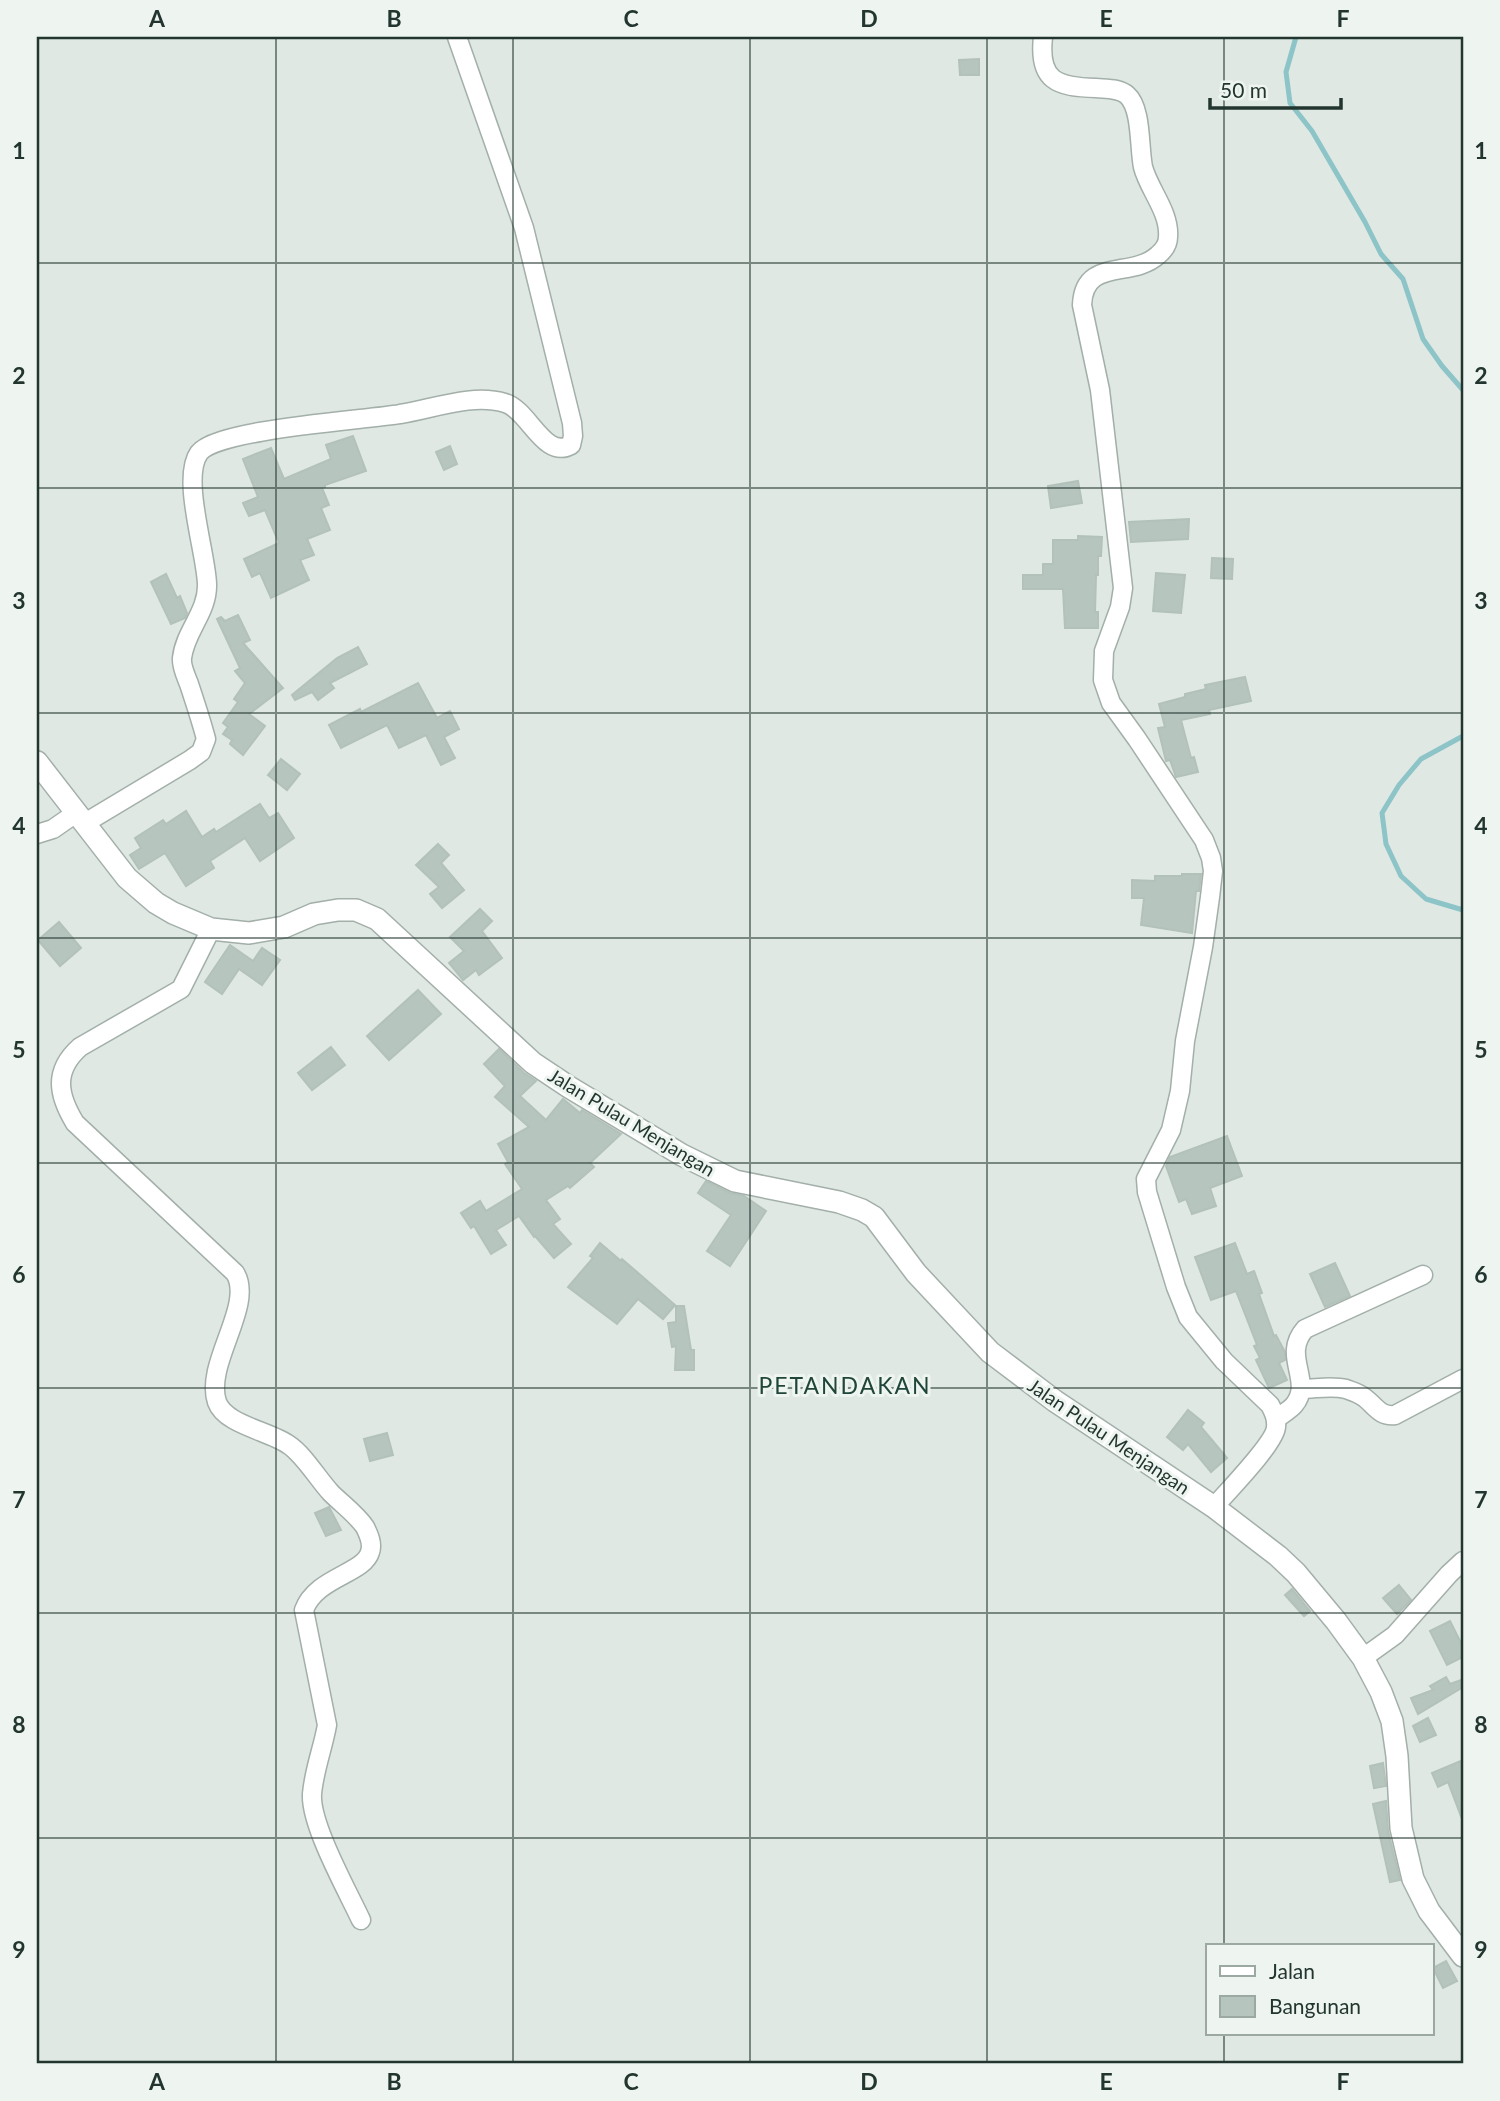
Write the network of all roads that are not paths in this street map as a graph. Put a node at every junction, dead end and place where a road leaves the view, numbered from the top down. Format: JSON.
{"nodes":[{"id":1,"x":457,"y":37,"type":"edge"},
{"id":2,"x":1043,"y":37,"type":"edge"},
{"id":3,"x":37,"y":762,"type":"edge"},
{"id":4,"x":80,"y":818,"type":"junction"},
{"id":5,"x":37,"y":834,"type":"edge"},
{"id":6,"x":211,"y":929,"type":"junction"},
{"id":7,"x":1423,"y":1275,"type":"dead end"},
{"id":8,"x":1463,"y":1379,"type":"edge"},
{"id":9,"x":1301,"y":1389,"type":"junction"},
{"id":10,"x":1276,"y":1419,"type":"junction"},
{"id":11,"x":1214,"y":1507,"type":"junction"},
{"id":12,"x":1463,"y":1560,"type":"edge"},
{"id":13,"x":1363,"y":1658,"type":"junction"},
{"id":14,"x":361,"y":1920,"type":"dead end"},
{"id":15,"x":1463,"y":1956,"type":"edge"}],
"edges":[{"from":1,"to":4,"type":"street"},
{"from":2,"to":10,"type":"street"},
{"from":3,"to":4,"type":"street","name":"Jalan Pulau Menjangan"},
{"from":4,"to":5,"type":"street"},
{"from":4,"to":6,"type":"street","name":"Jalan Pulau Menjangan"},
{"from":6,"to":11,"type":"street","name":"Jalan Pulau Menjangan"},
{"from":6,"to":14,"type":"street"},
{"from":7,"to":9,"type":"street"},
{"from":8,"to":9,"type":"street"},
{"from":9,"to":10,"type":"street"},
{"from":10,"to":11,"type":"street"},
{"from":11,"to":13,"type":"street","name":"Jalan Pulau Menjangan"},
{"from":12,"to":13,"type":"street"},
{"from":13,"to":15,"type":"street","name":"Jalan Pulau Menjangan"}]}
